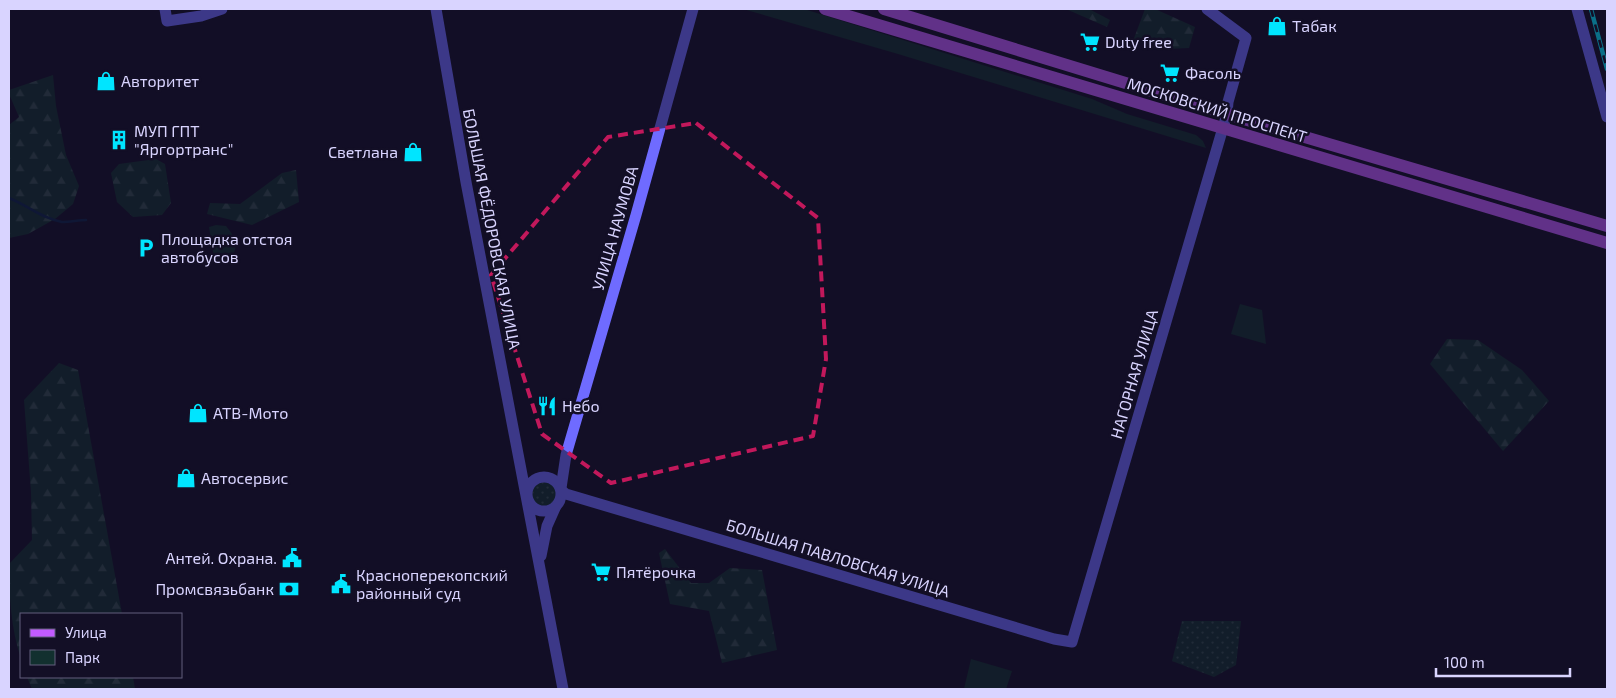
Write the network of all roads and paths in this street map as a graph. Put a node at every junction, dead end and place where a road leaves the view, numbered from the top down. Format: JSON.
{"nodes":[{"id":1,"x":165,"y":9,"type":"edge"},
{"id":2,"x":222,"y":9,"type":"edge"},
{"id":3,"x":436,"y":9,"type":"edge"},
{"id":4,"x":693,"y":9,"type":"edge"},
{"id":5,"x":825,"y":9,"type":"edge"},
{"id":6,"x":884,"y":9,"type":"edge"},
{"id":7,"x":1207,"y":9,"type":"edge"},
{"id":8,"x":1577,"y":9,"type":"edge"},
{"id":9,"x":1227,"y":114,"type":"junction"},
{"id":10,"x":1607,"y":117,"type":"edge"},
{"id":11,"x":1223,"y":129,"type":"junction"},
{"id":12,"x":1607,"y":225,"type":"edge"},
{"id":13,"x":1605,"y":243,"type":"edge"},
{"id":14,"x":518,"y":454,"type":"junction"},
{"id":15,"x":566,"y":455,"type":"junction"},
{"id":16,"x":544,"y":477,"type":"junction"},
{"id":17,"x":561,"y":489,"type":"junction"},
{"id":18,"x":527,"y":498,"type":"junction"},
{"id":19,"x":596,"y":502,"type":"junction"},
{"id":20,"x":556,"y":507,"type":"junction"},
{"id":21,"x":541,"y":570,"type":"junction"},
{"id":22,"x":1072,"y":642,"type":"joint"},
{"id":23,"x":563,"y":689,"type":"edge"}],
"edges":[{"from":1,"to":2,"type":"main road"},
{"from":3,"to":14,"type":"main road","name":"БОЛЬШАЯ ФЁДОРОВСКАЯ УЛИЦА"},
{"from":4,"to":15,"type":"main road","name":"УЛИЦА НАУМОВА"},
{"from":5,"to":11,"type":"main road","name":"МОСКОВСКИЙ ПРОСПЕКТ"},
{"from":6,"to":9,"type":"main road","name":"МОСКОВСКИЙ ПРОСПЕКТ"},
{"from":7,"to":9,"type":"main road","name":"НАГОРНАЯ УЛИЦА"},
{"from":8,"to":10,"type":"main road"},
{"from":9,"to":11,"type":"main road","name":"НАГОРНАЯ УЛИЦА"},
{"from":9,"to":12,"type":"main road","name":"МОСКОВСКИЙ ПРОСПЕКТ"},
{"from":11,"to":13,"type":"main road","name":"МОСКОВСКИЙ ПРОСПЕКТ"},
{"from":11,"to":22,"type":"main road","name":"НАГОРНАЯ УЛИЦА"},
{"from":14,"to":16,"type":"main road","name":"БОЛЬШАЯ ФЁДОРОВСКАЯ УЛИЦА"},
{"from":14,"to":18,"type":"main road","name":"БОЛЬШАЯ ФЁДОРОВСКАЯ УЛИЦА"},
{"from":15,"to":16,"type":"main road","name":"УЛИЦА НАУМОВА"},
{"from":15,"to":17,"type":"main road","name":"УЛИЦА НАУМОВА"},
{"from":16,"to":17,"type":"main road"},
{"from":16,"to":18,"type":"main road"},
{"from":17,"to":19,"type":"main road","name":"БОЛЬШАЯ ПАВЛОВСКАЯ УЛИЦА"},
{"from":17,"to":20,"type":"main road"},
{"from":18,"to":20,"type":"main road"},
{"from":18,"to":21,"type":"main road","name":"БОЛЬШАЯ ФЁДОРОВСКАЯ УЛИЦА"},
{"from":19,"to":20,"type":"main road","name":"БОЛЬШАЯ ПАВЛОВСКАЯ УЛИЦА"},
{"from":19,"to":22,"type":"main road","name":"БОЛЬШАЯ ПАВЛОВСКАЯ УЛИЦА"},
{"from":20,"to":21,"type":"main road","name":"БОЛЬШАЯ ФЁДОРОВСКАЯ УЛИЦА"},
{"from":21,"to":23,"type":"main road","name":"БОЛЬШАЯ ФЁДОРОВСКАЯ УЛИЦА"}]}
